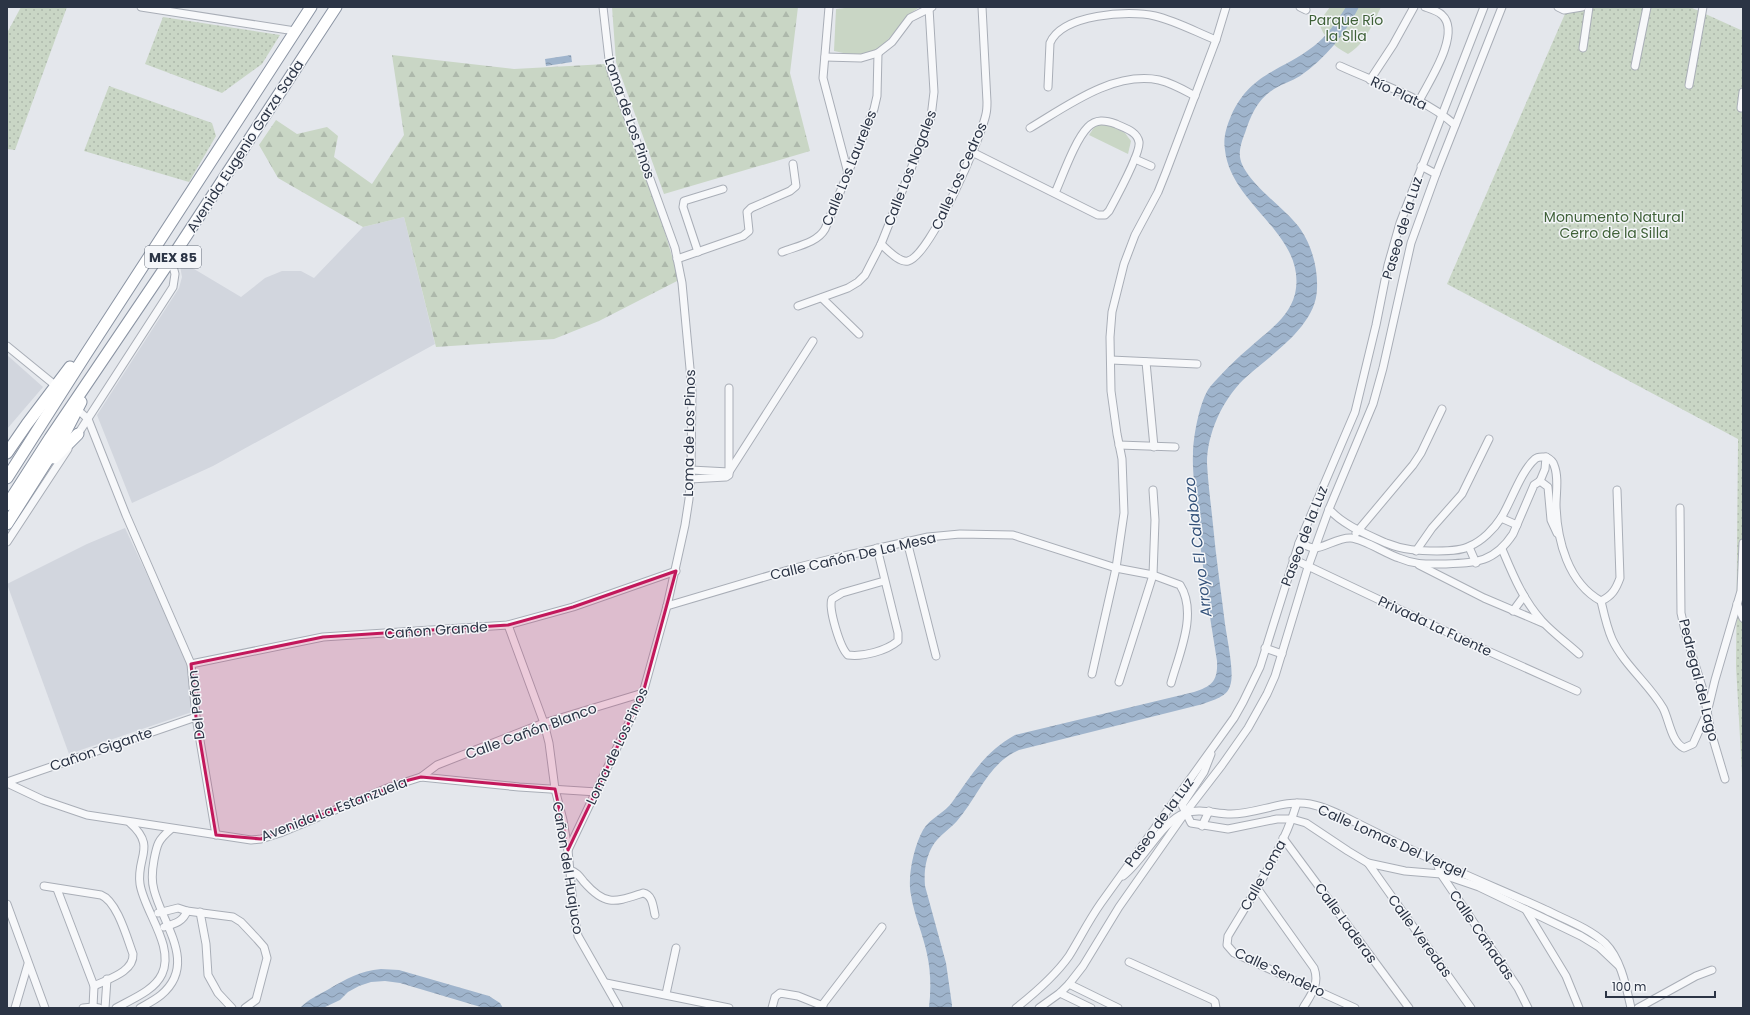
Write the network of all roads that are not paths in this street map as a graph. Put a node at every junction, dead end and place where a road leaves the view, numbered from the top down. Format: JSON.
{"nodes":[{"id":1,"x":141,"y":7,"type":"edge"},
{"id":2,"x":311,"y":7,"type":"edge"},
{"id":3,"x":602,"y":7,"type":"edge"},
{"id":4,"x":829,"y":7,"type":"edge"},
{"id":5,"x":982,"y":7,"type":"edge"},
{"id":6,"x":1226,"y":7,"type":"edge"},
{"id":7,"x":1414,"y":7,"type":"edge"},
{"id":8,"x":1425,"y":7,"type":"edge"},
{"id":9,"x":1484,"y":7,"type":"edge"},
{"id":10,"x":1502,"y":7,"type":"edge"},
{"id":11,"x":1558,"y":7,"type":"edge"},
{"id":12,"x":1582,"y":7,"type":"edge"},
{"id":13,"x":1589,"y":7,"type":"edge"},
{"id":14,"x":1647,"y":7,"type":"edge"},
{"id":15,"x":1702,"y":7,"type":"edge"},
{"id":16,"x":337,"y":8,"type":"edge"},
{"id":17,"x":931,"y":8,"type":"edge"},
{"id":18,"x":295,"y":31,"type":"junction"},
{"id":19,"x":1216,"y":40,"type":"junction"},
{"id":20,"x":1583,"y":48,"type":"dead end"},
{"id":21,"x":878,"y":53,"type":"junction"},
{"id":22,"x":825,"y":57,"type":"junction"},
{"id":23,"x":1340,"y":66,"type":"dead end"},
{"id":24,"x":1635,"y":66,"type":"dead end"},
{"id":25,"x":1370,"y":80,"type":"junction"},
{"id":26,"x":1690,"y":85,"type":"dead end"},
{"id":27,"x":1048,"y":87,"type":"dead end"},
{"id":28,"x":1743,"y":92,"type":"edge"},
{"id":29,"x":1195,"y":96,"type":"junction"},
{"id":30,"x":1419,"y":101,"type":"junction"},
{"id":31,"x":1741,"y":108,"type":"dead end"},
{"id":32,"x":1443,"y":115,"type":"junction"},
{"id":33,"x":1455,"y":125,"type":"junction"},
{"id":34,"x":1030,"y":128,"type":"dead end"},
{"id":35,"x":972,"y":152,"type":"junction"},
{"id":36,"x":1135,"y":159,"type":"junction"},
{"id":37,"x":793,"y":164,"type":"dead end"},
{"id":38,"x":1151,"y":166,"type":"dead end"},
{"id":39,"x":1421,"y":166,"type":"junction"},
{"id":40,"x":848,"y":173,"type":"junction"},
{"id":41,"x":1436,"y":174,"type":"junction"},
{"id":42,"x":723,"y":188,"type":"dead end"},
{"id":43,"x":1055,"y":193,"type":"junction"},
{"id":44,"x":881,"y":244,"type":"junction"},
{"id":45,"x":698,"y":252,"type":"junction"},
{"id":46,"x":782,"y":252,"type":"dead end"},
{"id":47,"x":171,"y":259,"type":"junction"},
{"id":48,"x":677,"y":259,"type":"junction"},
{"id":49,"x":822,"y":298,"type":"junction"},
{"id":50,"x":798,"y":306,"type":"dead end"},
{"id":51,"x":859,"y":334,"type":"dead end"},
{"id":52,"x":813,"y":341,"type":"dead end"},
{"id":53,"x":7,"y":346,"type":"edge"},
{"id":54,"x":86,"y":354,"type":"junction"},
{"id":55,"x":1111,"y":360,"type":"junction"},
{"id":56,"x":1146,"y":362,"type":"junction"},
{"id":57,"x":1197,"y":364,"type":"dead end"},
{"id":58,"x":91,"y":377,"type":"junction"},
{"id":59,"x":56,"y":386,"type":"junction"},
{"id":60,"x":729,"y":388,"type":"dead end"},
{"id":61,"x":1442,"y":409,"type":"dead end"},
{"id":62,"x":78,"y":410,"type":"junction"},
{"id":63,"x":88,"y":419,"type":"junction"},
{"id":64,"x":78,"y":434,"type":"junction"},
{"id":65,"x":1489,"y":439,"type":"dead end"},
{"id":66,"x":1119,"y":445,"type":"junction"},
{"id":67,"x":1154,"y":447,"type":"junction"},
{"id":68,"x":1175,"y":447,"type":"dead end"},
{"id":69,"x":7,"y":453,"type":"edge"},
{"id":70,"x":1546,"y":457,"type":"junction"},
{"id":71,"x":1332,"y":467,"type":"junction"},
{"id":72,"x":691,"y":470,"type":"junction"},
{"id":73,"x":729,"y":472,"type":"junction"},
{"id":74,"x":1343,"y":473,"type":"junction"},
{"id":75,"x":38,"y":474,"type":"junction"},
{"id":76,"x":7,"y":478,"type":"edge"},
{"id":77,"x":690,"y":479,"type":"junction"},
{"id":78,"x":1540,"y":481,"type":"junction"},
{"id":79,"x":1153,"y":490,"type":"dead end"},
{"id":80,"x":1617,"y":490,"type":"dead end"},
{"id":81,"x":7,"y":505,"type":"edge"},
{"id":82,"x":1329,"y":508,"type":"junction"},
{"id":83,"x":1680,"y":508,"type":"dead end"},
{"id":84,"x":1501,"y":518,"type":"junction"},
{"id":85,"x":7,"y":524,"type":"edge"},
{"id":86,"x":1517,"y":525,"type":"junction"},
{"id":87,"x":1358,"y":529,"type":"junction"},
{"id":88,"x":1559,"y":536,"type":"junction"},
{"id":89,"x":1352,"y":538,"type":"junction"},
{"id":90,"x":908,"y":541,"type":"junction"},
{"id":91,"x":7,"y":542,"type":"edge"},
{"id":92,"x":1299,"y":542,"type":"junction"},
{"id":93,"x":1743,"y":544,"type":"edge"},
{"id":94,"x":1469,"y":547,"type":"junction"},
{"id":95,"x":877,"y":548,"type":"junction"},
{"id":96,"x":1314,"y":548,"type":"junction"},
{"id":97,"x":1502,"y":549,"type":"junction"},
{"id":98,"x":1416,"y":551,"type":"junction"},
{"id":99,"x":1292,"y":559,"type":"junction"},
{"id":100,"x":1476,"y":563,"type":"junction"},
{"id":101,"x":1417,"y":564,"type":"junction"},
{"id":102,"x":1308,"y":567,"type":"junction"},
{"id":103,"x":1116,"y":568,"type":"junction"},
{"id":104,"x":676,"y":571,"type":"junction"},
{"id":105,"x":1153,"y":575,"type":"junction"},
{"id":106,"x":884,"y":581,"type":"junction"},
{"id":107,"x":1742,"y":592,"type":"edge"},
{"id":108,"x":1524,"y":596,"type":"junction"},
{"id":109,"x":1601,"y":601,"type":"junction"},
{"id":110,"x":1737,"y":604,"type":"junction"},
{"id":111,"x":667,"y":606,"type":"junction"},
{"id":112,"x":1513,"y":611,"type":"junction"},
{"id":113,"x":1743,"y":618,"type":"edge"},
{"id":114,"x":1543,"y":623,"type":"junction"},
{"id":115,"x":508,"y":624,"type":"junction"},
{"id":116,"x":1265,"y":648,"type":"junction"},
{"id":117,"x":1282,"y":654,"type":"junction"},
{"id":118,"x":1580,"y":654,"type":"dead end"},
{"id":119,"x":936,"y":656,"type":"dead end"},
{"id":120,"x":192,"y":664,"type":"junction"},
{"id":121,"x":1092,"y":674,"type":"dead end"},
{"id":122,"x":1119,"y":682,"type":"dead end"},
{"id":123,"x":1171,"y":683,"type":"dead end"},
{"id":124,"x":1577,"y":691,"type":"dead end"},
{"id":125,"x":643,"y":693,"type":"junction"},
{"id":126,"x":1707,"y":713,"type":"junction"},
{"id":127,"x":196,"y":717,"type":"junction"},
{"id":128,"x":544,"y":723,"type":"junction"},
{"id":129,"x":1212,"y":749,"type":"junction"},
{"id":130,"x":421,"y":777,"type":"junction"},
{"id":131,"x":1725,"y":779,"type":"dead end"},
{"id":132,"x":7,"y":782,"type":"edge"},
{"id":133,"x":555,"y":790,"type":"junction"},
{"id":134,"x":597,"y":792,"type":"junction"},
{"id":135,"x":1297,"y":803,"type":"junction"},
{"id":136,"x":1209,"y":811,"type":"junction"},
{"id":137,"x":1185,"y":813,"type":"junction"},
{"id":138,"x":1237,"y":813,"type":"junction"},
{"id":139,"x":1292,"y":819,"type":"junction"},
{"id":140,"x":130,"y":823,"type":"junction"},
{"id":141,"x":1202,"y":826,"type":"junction"},
{"id":142,"x":1237,"y":828,"type":"junction"},
{"id":143,"x":170,"y":829,"type":"junction"},
{"id":144,"x":216,"y":835,"type":"junction"},
{"id":145,"x":1284,"y":838,"type":"junction"},
{"id":146,"x":568,"y":850,"type":"junction"},
{"id":147,"x":1436,"y":861,"type":"junction"},
{"id":148,"x":1368,"y":863,"type":"junction"},
{"id":149,"x":570,"y":870,"type":"junction"},
{"id":150,"x":1441,"y":874,"type":"junction"},
{"id":151,"x":1116,"y":882,"type":"junction"},
{"id":152,"x":44,"y":886,"type":"dead end"},
{"id":153,"x":1257,"y":888,"type":"junction"},
{"id":154,"x":57,"y":889,"type":"junction"},
{"id":155,"x":7,"y":904,"type":"edge"},
{"id":156,"x":1526,"y":910,"type":"junction"},
{"id":157,"x":187,"y":911,"type":"junction"},
{"id":158,"x":162,"y":912,"type":"junction"},
{"id":159,"x":200,"y":912,"type":"junction"},
{"id":160,"x":152,"y":915,"type":"junction"},
{"id":161,"x":654,"y":915,"type":"dead end"},
{"id":162,"x":168,"y":926,"type":"junction"},
{"id":163,"x":882,"y":927,"type":"dead end"},
{"id":164,"x":158,"y":930,"type":"junction"},
{"id":165,"x":1227,"y":945,"type":"joint"},
{"id":166,"x":676,"y":948,"type":"dead end"},
{"id":167,"x":1129,"y":962,"type":"dead end"},
{"id":168,"x":28,"y":964,"type":"junction"},
{"id":169,"x":1618,"y":965,"type":"junction"},
{"id":170,"x":1712,"y":970,"type":"dead end"},
{"id":171,"x":107,"y":979,"type":"junction"},
{"id":172,"x":606,"y":983,"type":"junction"},
{"id":173,"x":1069,"y":984,"type":"junction"},
{"id":174,"x":94,"y":986,"type":"junction"},
{"id":175,"x":1315,"y":988,"type":"junction"},
{"id":176,"x":1060,"y":993,"type":"junction"},
{"id":177,"x":1087,"y":993,"type":"junction"},
{"id":178,"x":666,"y":994,"type":"junction"},
{"id":179,"x":1080,"y":1003,"type":"junction"},
{"id":180,"x":96,"y":1007,"type":"edge"},
{"id":181,"x":821,"y":1007,"type":"edge"},
{"id":182,"x":15,"y":1008,"type":"edge"},
{"id":183,"x":45,"y":1008,"type":"edge"},
{"id":184,"x":83,"y":1008,"type":"edge"},
{"id":185,"x":106,"y":1008,"type":"edge"},
{"id":186,"x":116,"y":1008,"type":"edge"},
{"id":187,"x":140,"y":1008,"type":"edge"},
{"id":188,"x":232,"y":1008,"type":"edge"},
{"id":189,"x":245,"y":1008,"type":"edge"},
{"id":190,"x":619,"y":1008,"type":"edge"},
{"id":191,"x":729,"y":1008,"type":"edge"},
{"id":192,"x":772,"y":1008,"type":"edge"},
{"id":193,"x":1016,"y":1008,"type":"edge"},
{"id":194,"x":1039,"y":1008,"type":"edge"},
{"id":195,"x":1091,"y":1008,"type":"edge"},
{"id":196,"x":1118,"y":1008,"type":"edge"},
{"id":197,"x":1216,"y":1008,"type":"edge"},
{"id":198,"x":1303,"y":1008,"type":"edge"},
{"id":199,"x":1356,"y":1008,"type":"edge"},
{"id":200,"x":1409,"y":1008,"type":"edge"},
{"id":201,"x":1471,"y":1008,"type":"edge"},
{"id":202,"x":1528,"y":1008,"type":"edge"},
{"id":203,"x":1579,"y":1008,"type":"edge"},
{"id":204,"x":1631,"y":1008,"type":"edge"},
{"id":205,"x":1638,"y":1008,"type":"edge"}],
"edges":[{"from":1,"to":18,"type":"street"},
{"from":2,"to":18,"type":"highway","name":"Avenida Eugenio Garza Sada","number":"MEX 85"},
{"from":3,"to":48,"type":"street","name":"Loma de Los Pinos"},
{"from":4,"to":22,"type":"street"},
{"from":5,"to":35,"type":"street","name":"Calle Los Cedros"},
{"from":6,"to":19,"type":"street"},
{"from":7,"to":25,"type":"street"},
{"from":8,"to":30,"type":"street"},
{"from":9,"to":32,"type":"street","name":"Paseo de la Luz"},
{"from":10,"to":33,"type":"street","name":"Paseo de la Luz"},
{"from":11,"to":12,"type":"street"},
{"from":13,"to":20,"type":"street"},
{"from":14,"to":24,"type":"street"},
{"from":15,"to":26,"type":"street"},
{"from":16,"to":47,"type":"highway","name":"Avenida Eugenio Garza Sada","number":"MEX 85"},
{"from":17,"to":21,"type":"street"},
{"from":17,"to":44,"type":"street","name":"Calle Los Nogales"},
{"from":18,"to":54,"type":"highway","name":"Avenida Eugenio Garza Sada","number":"MEX 85"},
{"from":19,"to":27,"type":"street"},
{"from":19,"to":29,"type":"street"},
{"from":21,"to":22,"type":"street"},
{"from":21,"to":40,"type":"street","name":"Calle Los Laureles"},
{"from":22,"to":40,"type":"street"},
{"from":23,"to":25,"type":"street","name":"Río Plata"},
{"from":25,"to":30,"type":"street","name":"Río Plata"},
{"from":28,"to":31,"type":"street"},
{"from":29,"to":34,"type":"street"},
{"from":29,"to":55,"type":"street"},
{"from":30,"to":32,"type":"street","name":"Río Plata"},
{"from":32,"to":33,"type":"street","name":"Río Plata"},
{"from":32,"to":39,"type":"street","name":"Paseo de la Luz"},
{"from":33,"to":41,"type":"street","name":"Paseo de la Luz"},
{"from":35,"to":43,"type":"street"},
{"from":35,"to":44,"type":"street","name":"Calle Los Cedros"},
{"from":36,"to":38,"type":"street"},
{"from":36,"to":43,"type":"street"},
{"from":36,"to":43,"type":"street"},
{"from":37,"to":45,"type":"street"},
{"from":39,"to":41,"type":"street"},
{"from":39,"to":71,"type":"street","name":"Paseo de la Luz"},
{"from":40,"to":46,"type":"street","name":"Calle Los Laureles"},
{"from":41,"to":74,"type":"street","name":"Paseo de la Luz"},
{"from":42,"to":45,"type":"street"},
{"from":44,"to":49,"type":"street","name":"Calle Los Nogales"},
{"from":45,"to":48,"type":"street"},
{"from":47,"to":58,"type":"highway","name":"Avenida Eugenio Garza Sada","number":"MEX 85"},
{"from":47,"to":63,"type":"street"},
{"from":48,"to":72,"type":"street","name":"Loma de Los Pinos"},
{"from":49,"to":50,"type":"street","name":"Calle Los Nogales"},
{"from":49,"to":51,"type":"street"},
{"from":52,"to":73,"type":"street"},
{"from":53,"to":59,"type":"street"},
{"from":54,"to":59,"type":"highway"},
{"from":54,"to":76,"type":"highway","name":"Avenida Eugenio Garza Sada","number":"MEX 85"},
{"from":55,"to":56,"type":"street"},
{"from":55,"to":66,"type":"street"},
{"from":56,"to":57,"type":"street"},
{"from":56,"to":67,"type":"street"},
{"from":58,"to":62,"type":"highway"},
{"from":58,"to":81,"type":"highway","name":"Avenida Eugenio Garza Sada","number":"MEX 85"},
{"from":59,"to":69,"type":"highway"},
{"from":60,"to":73,"type":"street"},
{"from":61,"to":87,"type":"street"},
{"from":62,"to":63,"type":"street"},
{"from":62,"to":75,"type":"highway"},
{"from":63,"to":64,"type":"street"},
{"from":63,"to":120,"type":"street","name":"Del Peñon"},
{"from":64,"to":75,"type":"highway"},
{"from":64,"to":91,"type":"street"},
{"from":65,"to":98,"type":"street"},
{"from":66,"to":67,"type":"street"},
{"from":66,"to":103,"type":"street"},
{"from":67,"to":68,"type":"street"},
{"from":70,"to":78,"type":"street"},
{"from":70,"to":84,"type":"street"},
{"from":70,"to":88,"type":"street"},
{"from":71,"to":74,"type":"street"},
{"from":71,"to":92,"type":"street","name":"Paseo de la Luz"},
{"from":72,"to":73,"type":"street"},
{"from":72,"to":77,"type":"street","name":"Loma de Los Pinos"},
{"from":73,"to":77,"type":"street"},
{"from":74,"to":82,"type":"street","name":"Paseo de la Luz"},
{"from":75,"to":85,"type":"highway"},
{"from":77,"to":104,"type":"street","name":"Loma de Los Pinos"},
{"from":78,"to":86,"type":"street"},
{"from":78,"to":88,"type":"street"},
{"from":79,"to":105,"type":"street"},
{"from":80,"to":109,"type":"street"},
{"from":82,"to":87,"type":"street"},
{"from":82,"to":96,"type":"street","name":"Paseo de la Luz"},
{"from":83,"to":126,"type":"street","name":"Pedregal del Lago"},
{"from":84,"to":86,"type":"street"},
{"from":84,"to":94,"type":"street"},
{"from":86,"to":97,"type":"street"},
{"from":87,"to":89,"type":"street"},
{"from":87,"to":98,"type":"street"},
{"from":88,"to":109,"type":"street"},
{"from":89,"to":96,"type":"street"},
{"from":89,"to":101,"type":"street"},
{"from":90,"to":95,"type":"street","name":"Calle Cañón De La Mesa"},
{"from":90,"to":103,"type":"street","name":"Calle Cañón De La Mesa"},
{"from":90,"to":119,"type":"street"},
{"from":92,"to":96,"type":"street"},
{"from":92,"to":99,"type":"street","name":"Paseo de la Luz"},
{"from":93,"to":107,"type":"street"},
{"from":94,"to":98,"type":"street"},
{"from":94,"to":100,"type":"street"},
{"from":95,"to":106,"type":"street"},
{"from":95,"to":111,"type":"street","name":"Calle Cañón De La Mesa"},
{"from":96,"to":102,"type":"street","name":"Paseo de la Luz"},
{"from":97,"to":100,"type":"street"},
{"from":97,"to":108,"type":"street"},
{"from":99,"to":102,"type":"street","name":"Privada La Fuente"},
{"from":99,"to":116,"type":"street","name":"Paseo de la Luz"},
{"from":100,"to":101,"type":"street"},
{"from":101,"to":112,"type":"street"},
{"from":102,"to":117,"type":"street","name":"Paseo de la Luz"},
{"from":102,"to":124,"type":"street","name":"Privada La Fuente"},
{"from":103,"to":105,"type":"street","name":"Calle Cañón De La Mesa"},
{"from":103,"to":121,"type":"street"},
{"from":104,"to":111,"type":"street","name":"Loma de Los Pinos"},
{"from":104,"to":115,"type":"street","name":"Cañon Grande"},
{"from":105,"to":122,"type":"street"},
{"from":105,"to":123,"type":"street","name":"Calle Cañón De La Mesa"},
{"from":106,"to":106,"type":"street"},
{"from":107,"to":110,"type":"street"},
{"from":108,"to":112,"type":"street"},
{"from":108,"to":114,"type":"street"},
{"from":109,"to":126,"type":"street"},
{"from":110,"to":113,"type":"street"},
{"from":110,"to":126,"type":"street"},
{"from":111,"to":125,"type":"street","name":"Loma de Los Pinos"},
{"from":112,"to":114,"type":"street"},
{"from":114,"to":118,"type":"street"},
{"from":115,"to":120,"type":"street","name":"Cañon Grande"},
{"from":115,"to":128,"type":"street","name":"Cañon del Huajuco"},
{"from":116,"to":117,"type":"street"},
{"from":116,"to":129,"type":"street","name":"Paseo de la Luz"},
{"from":117,"to":137,"type":"street","name":"Paseo de la Luz"},
{"from":120,"to":127,"type":"street","name":"Del Peñon"},
{"from":125,"to":128,"type":"street","name":"Calle Cañón Blanco"},
{"from":125,"to":134,"type":"street","name":"Loma de Los Pinos"},
{"from":126,"to":131,"type":"street","name":"Pedregal del Lago"},
{"from":127,"to":132,"type":"street","name":"Cañon Gigante"},
{"from":127,"to":144,"type":"street","name":"Del Peñon"},
{"from":128,"to":130,"type":"street","name":"Calle Cañón Blanco"},
{"from":128,"to":133,"type":"street","name":"Cañon del Huajuco"},
{"from":129,"to":137,"type":"street"},
{"from":129,"to":151,"type":"street","name":"Paseo de la Luz"},
{"from":130,"to":133,"type":"street","name":"Avenida La Estanzuela"},
{"from":130,"to":144,"type":"street","name":"Avenida La Estanzuela"},
{"from":132,"to":140,"type":"street","name":"Avenida La Estanzuela"},
{"from":133,"to":134,"type":"street","name":"Avenida La Estanzuela"},
{"from":133,"to":146,"type":"street","name":"Cañon del Huajuco"},
{"from":134,"to":146,"type":"street","name":"Loma de Los Pinos"},
{"from":135,"to":138,"type":"street","name":"Calle Lomas Del Vergel"},
{"from":135,"to":139,"type":"street","name":"Calle Loma"},
{"from":135,"to":147,"type":"street","name":"Calle Lomas Del Vergel"},
{"from":136,"to":137,"type":"street","name":"Calle Lomas Del Vergel"},
{"from":136,"to":138,"type":"street","name":"Calle Lomas Del Vergel"},
{"from":136,"to":141,"type":"street"},
{"from":137,"to":141,"type":"street","name":"Calle Lomas Del Vergel"},
{"from":137,"to":151,"type":"street"},
{"from":137,"to":173,"type":"street","name":"Paseo de la Luz"},
{"from":138,"to":142,"type":"street"},
{"from":139,"to":142,"type":"street","name":"Calle Lomas Del Vergel"},
{"from":139,"to":145,"type":"street","name":"Calle Loma"},
{"from":139,"to":148,"type":"street","name":"Calle Lomas Del Vergel"},
{"from":140,"to":143,"type":"street","name":"Avenida La Estanzuela"},
{"from":140,"to":160,"type":"street"},
{"from":141,"to":142,"type":"street","name":"Calle Lomas Del Vergel"},
{"from":143,"to":144,"type":"street","name":"Avenida La Estanzuela"},
{"from":143,"to":158,"type":"street"},
{"from":145,"to":153,"type":"street","name":"Calle Loma"},
{"from":145,"to":200,"type":"street","name":"Calle Laderas"},
{"from":146,"to":149,"type":"street","name":"Cañon del Huajuco"},
{"from":147,"to":150,"type":"street","name":"Calle Cañadas"},
{"from":147,"to":169,"type":"street","name":"Calle Lomas Del Vergel"},
{"from":148,"to":150,"type":"street","name":"Calle Lomas Del Vergel"},
{"from":148,"to":201,"type":"street","name":"Calle Veredas"},
{"from":149,"to":161,"type":"street"},
{"from":149,"to":172,"type":"street","name":"Cañon del Huajuco"},
{"from":150,"to":156,"type":"street","name":"Calle Lomas Del Vergel"},
{"from":150,"to":202,"type":"street","name":"Calle Cañadas"},
{"from":151,"to":193,"type":"street","name":"Paseo de la Luz"},
{"from":152,"to":154,"type":"street"},
{"from":153,"to":165,"type":"street","name":"Calle Loma"},
{"from":153,"to":175,"type":"street"},
{"from":154,"to":171,"type":"street"},
{"from":154,"to":174,"type":"street"},
{"from":155,"to":168,"type":"street"},
{"from":156,"to":169,"type":"street","name":"Calle Lomas Del Vergel"},
{"from":156,"to":203,"type":"street"},
{"from":157,"to":158,"type":"street"},
{"from":157,"to":159,"type":"street"},
{"from":157,"to":162,"type":"street"},
{"from":158,"to":160,"type":"street"},
{"from":158,"to":162,"type":"street"},
{"from":159,"to":188,"type":"street"},
{"from":159,"to":189,"type":"street"},
{"from":160,"to":164,"type":"street"},
{"from":162,"to":164,"type":"street"},
{"from":162,"to":187,"type":"street"},
{"from":163,"to":181,"type":"street"},
{"from":164,"to":186,"type":"street"},
{"from":165,"to":175,"type":"street","name":"Calle Sendero"},
{"from":166,"to":178,"type":"street"},
{"from":167,"to":197,"type":"street"},
{"from":168,"to":182,"type":"street"},
{"from":168,"to":183,"type":"street"},
{"from":169,"to":204,"type":"street","name":"Calle Lomas Del Vergel"},
{"from":170,"to":205,"type":"street"},
{"from":171,"to":174,"type":"street"},
{"from":171,"to":185,"type":"street"},
{"from":172,"to":178,"type":"street"},
{"from":172,"to":190,"type":"street","name":"Cañon del Huajuco"},
{"from":173,"to":176,"type":"street","name":"Paseo de la Luz"},
{"from":173,"to":177,"type":"street"},
{"from":174,"to":180,"type":"street"},
{"from":175,"to":198,"type":"street"},
{"from":175,"to":199,"type":"street","name":"Calle Sendero"},
{"from":176,"to":179,"type":"street"},
{"from":176,"to":194,"type":"street","name":"Paseo de la Luz"},
{"from":177,"to":179,"type":"street"},
{"from":177,"to":196,"type":"street"},
{"from":178,"to":191,"type":"street"},
{"from":179,"to":195,"type":"street"},
{"from":180,"to":184,"type":"street"},
{"from":181,"to":192,"type":"street"}]}
